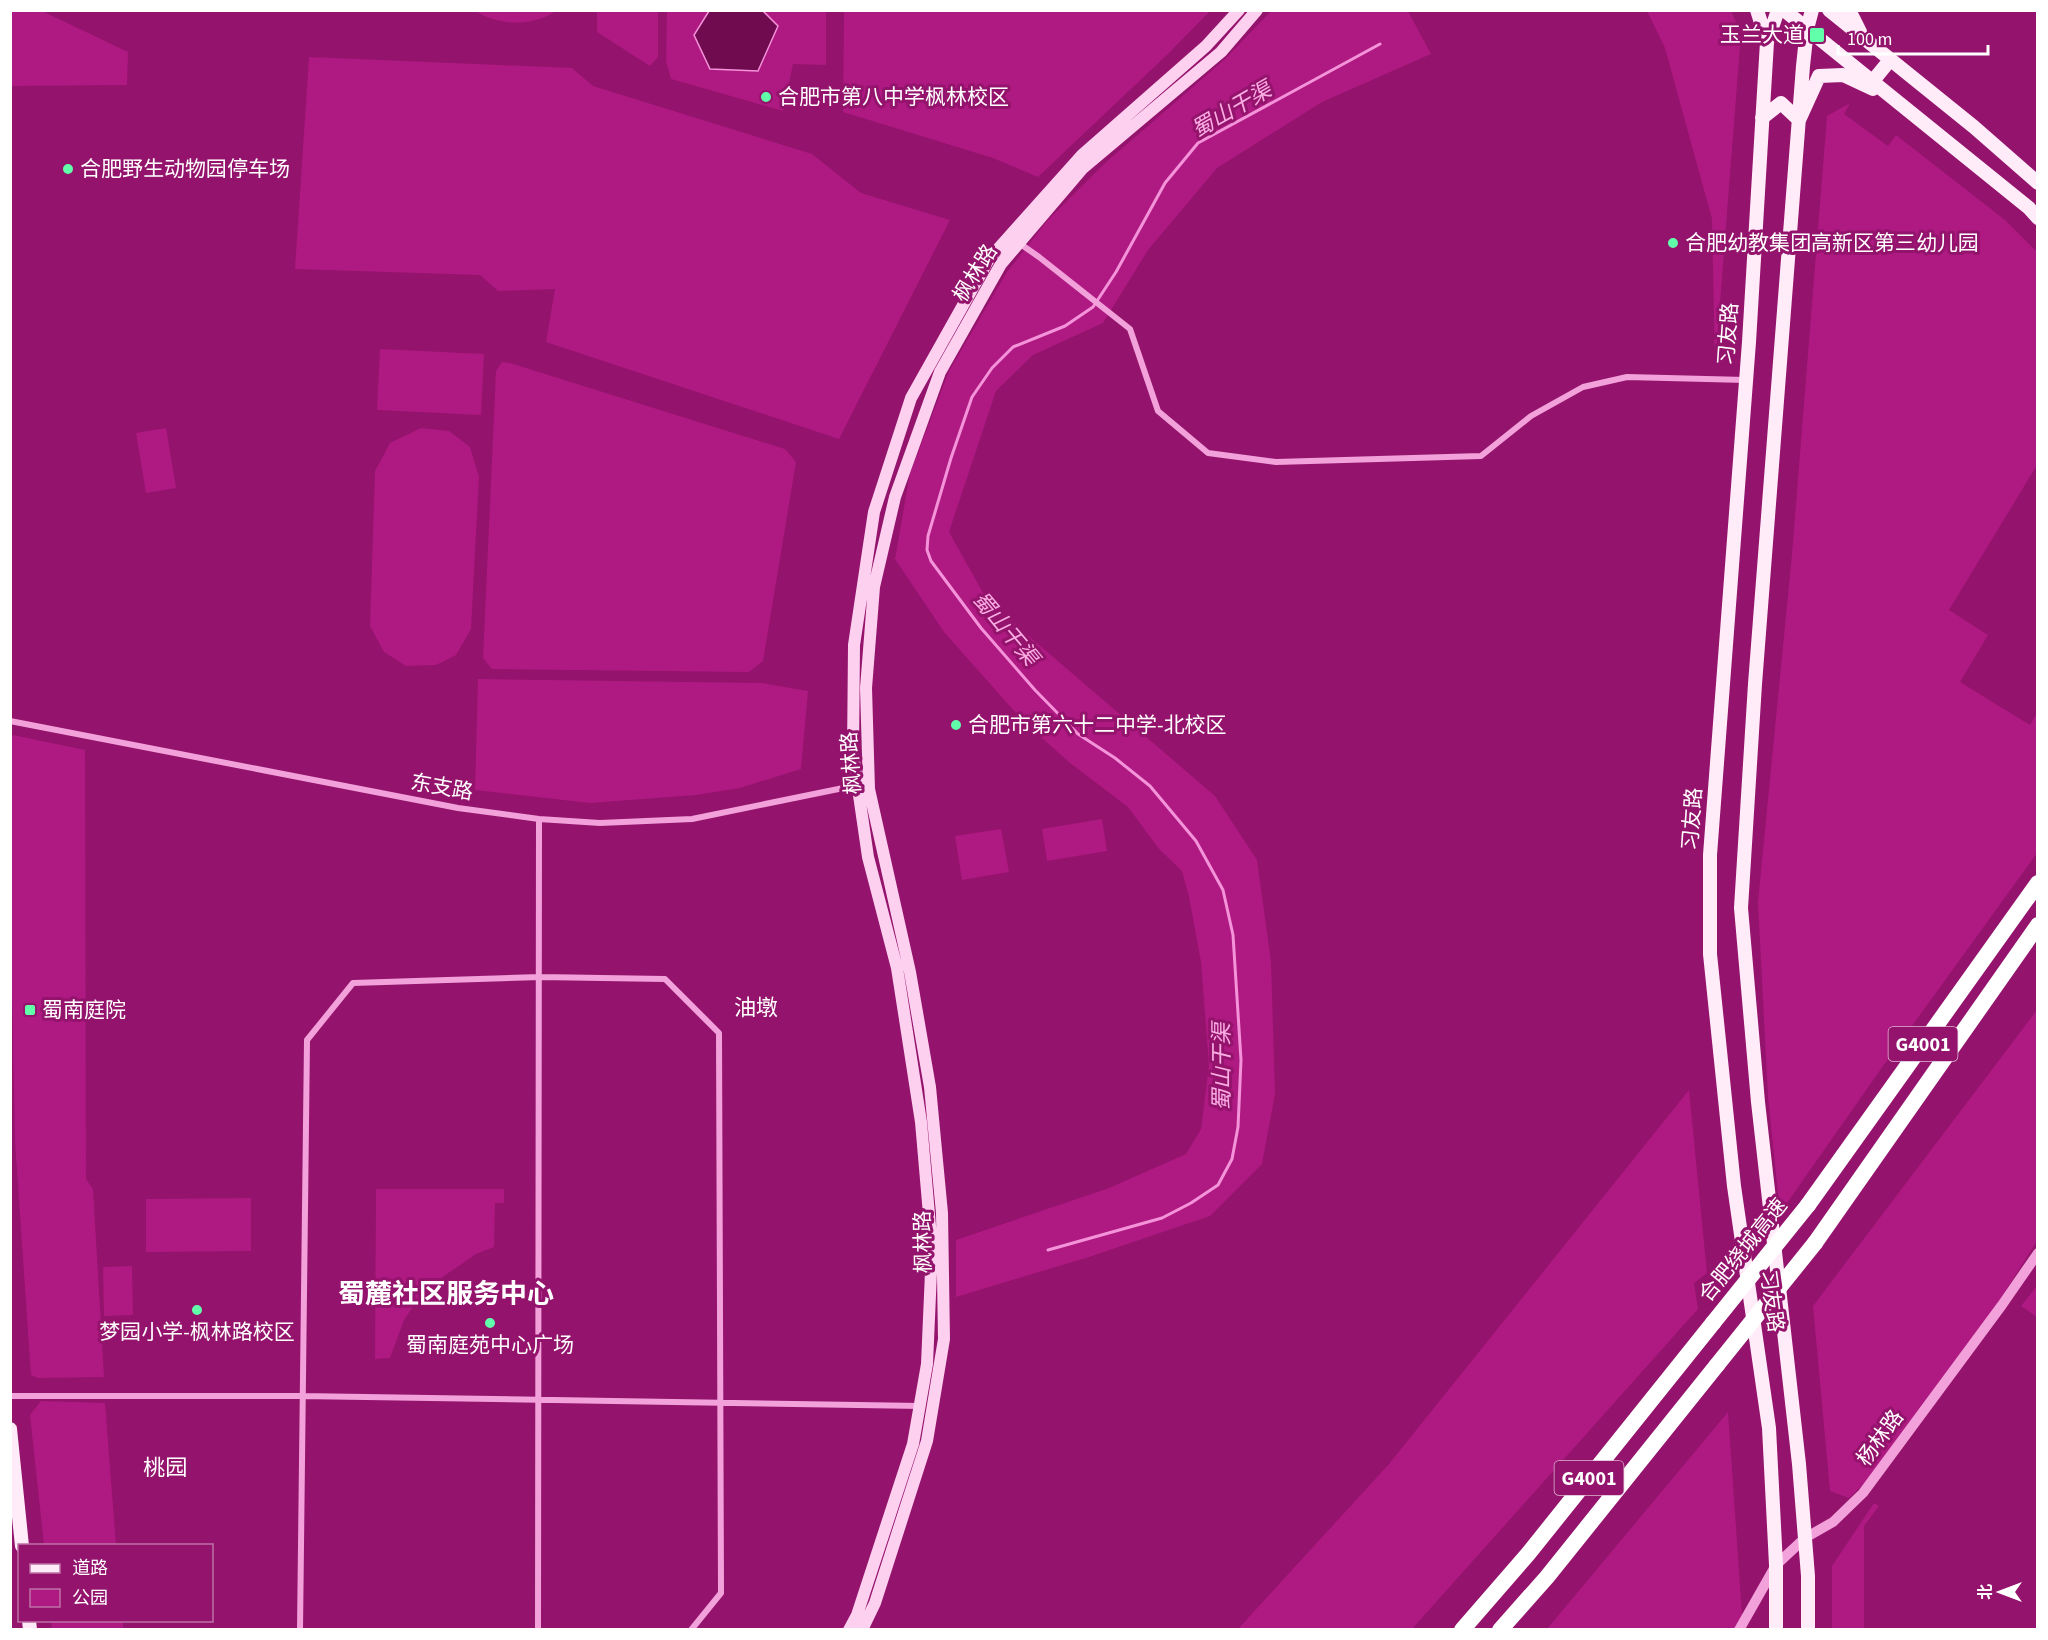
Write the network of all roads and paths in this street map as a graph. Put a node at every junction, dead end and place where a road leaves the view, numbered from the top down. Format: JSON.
{"nodes":[{"id":1,"x":1239,"y":10,"type":"edge"},
{"id":2,"x":1257,"y":10,"type":"edge"},
{"id":3,"x":1757,"y":10,"type":"edge"},
{"id":4,"x":1778,"y":10,"type":"edge"},
{"id":5,"x":1784,"y":10,"type":"edge"},
{"id":6,"x":1812,"y":10,"type":"edge"},
{"id":7,"x":1829,"y":10,"type":"edge"},
{"id":8,"x":1849,"y":10,"type":"edge"},
{"id":9,"x":1807,"y":29,"type":"junction"},
{"id":10,"x":1864,"y":39,"type":"junction"},
{"id":11,"x":1767,"y":42,"type":"junction"},
{"id":12,"x":1890,"y":60,"type":"junction"},
{"id":13,"x":1872,"y":81,"type":"junction"},
{"id":14,"x":1893,"y":98,"type":"junction"},
{"id":15,"x":1762,"y":118,"type":"junction"},
{"id":16,"x":1799,"y":120,"type":"junction"},
{"id":17,"x":2037,"y":183,"type":"edge"},
{"id":18,"x":2037,"y":218,"type":"edge"},
{"id":19,"x":1013,"y":239,"type":"junction"},
{"id":20,"x":1746,"y":380,"type":"junction"},
{"id":21,"x":10,"y":721,"type":"edge"},
{"id":22,"x":863,"y":783,"type":"junction"},
{"id":23,"x":539,"y":819,"type":"junction"},
{"id":24,"x":2037,"y":883,"type":"edge"},
{"id":25,"x":2037,"y":925,"type":"edge"},
{"id":26,"x":540,"y":977,"type":"junction"},
{"id":27,"x":2037,"y":1253,"type":"edge"},
{"id":28,"x":10,"y":1396,"type":"edge"},
{"id":29,"x":303,"y":1396,"type":"junction"},
{"id":30,"x":538,"y":1399,"type":"junction"},
{"id":31,"x":722,"y":1402,"type":"junction"},
{"id":32,"x":920,"y":1406,"type":"junction"},
{"id":33,"x":933,"y":1406,"type":"junction"},
{"id":34,"x":10,"y":1429,"type":"edge"},
{"id":35,"x":1805,"y":1538,"type":"junction"},
{"id":36,"x":22,"y":1544,"type":"edge"},
{"id":37,"x":1776,"y":1565,"type":"junction"},
{"id":38,"x":300,"y":1629,"type":"edge"},
{"id":39,"x":538,"y":1629,"type":"edge"},
{"id":40,"x":691,"y":1629,"type":"edge"},
{"id":41,"x":849,"y":1629,"type":"edge"},
{"id":42,"x":862,"y":1629,"type":"edge"},
{"id":43,"x":1462,"y":1629,"type":"edge"},
{"id":44,"x":1500,"y":1629,"type":"edge"},
{"id":45,"x":1739,"y":1629,"type":"edge"},
{"id":46,"x":1776,"y":1629,"type":"edge"},
{"id":47,"x":1808,"y":1629,"type":"edge"}],
"edges":[{"from":1,"to":19,"type":"main road","name":"枫林路"},
{"from":2,"to":19,"type":"main road","name":"枫林路"},
{"from":3,"to":11,"type":"main road"},
{"from":4,"to":11,"type":"main road","name":"习友路"},
{"from":5,"to":9,"type":"main road"},
{"from":6,"to":9,"type":"main road","name":"习友路"},
{"from":7,"to":10,"type":"main road"},
{"from":8,"to":10,"type":"main road"},
{"from":9,"to":13,"type":"main road"},
{"from":9,"to":16,"type":"main road","name":"习友路"},
{"from":10,"to":12,"type":"main road"},
{"from":11,"to":15,"type":"main road","name":"习友路"},
{"from":12,"to":13,"type":"main road"},
{"from":12,"to":17,"type":"main road"},
{"from":13,"to":14,"type":"main road"},
{"from":14,"to":16,"type":"main road"},
{"from":14,"to":18,"type":"main road"},
{"from":15,"to":16,"type":"main road"},
{"from":15,"to":20,"type":"main road","name":"习友路"},
{"from":16,"to":35,"type":"main road","name":"习友路"},
{"from":19,"to":20,"type":"street"},
{"from":19,"to":22,"type":"main road","name":"枫林路"},
{"from":19,"to":22,"type":"main road","name":"枫林路"},
{"from":20,"to":37,"type":"main road","name":"习友路"},
{"from":21,"to":23,"type":"street","name":"东支路"},
{"from":22,"to":23,"type":"street","name":"东支路"},
{"from":22,"to":32,"type":"main road","name":"枫林路"},
{"from":22,"to":33,"type":"main road","name":"枫林路"},
{"from":23,"to":26,"type":"street"},
{"from":24,"to":43,"type":"highway","name":"合肥绕城高速","number":"G4001","bridge":true},
{"from":25,"to":44,"type":"highway","number":"G4001","bridge":true},
{"from":26,"to":29,"type":"street"},
{"from":26,"to":30,"type":"street"},
{"from":26,"to":31,"type":"street"},
{"from":27,"to":35,"type":"street","name":"杨林路"},
{"from":28,"to":29,"type":"street"},
{"from":29,"to":30,"type":"street"},
{"from":29,"to":38,"type":"street"},
{"from":30,"to":31,"type":"street"},
{"from":30,"to":39,"type":"street"},
{"from":31,"to":32,"type":"street"},
{"from":31,"to":40,"type":"street"},
{"from":32,"to":33,"type":"street"},
{"from":32,"to":41,"type":"main road","name":"枫林路"},
{"from":33,"to":42,"type":"main road","name":"枫林路"},
{"from":34,"to":36,"type":"main road"},
{"from":35,"to":37,"type":"street","name":"杨林路"},
{"from":35,"to":47,"type":"main road","name":"习友路"},
{"from":37,"to":45,"type":"street","name":"杨林路"},
{"from":37,"to":46,"type":"main road","name":"习友路"}]}
